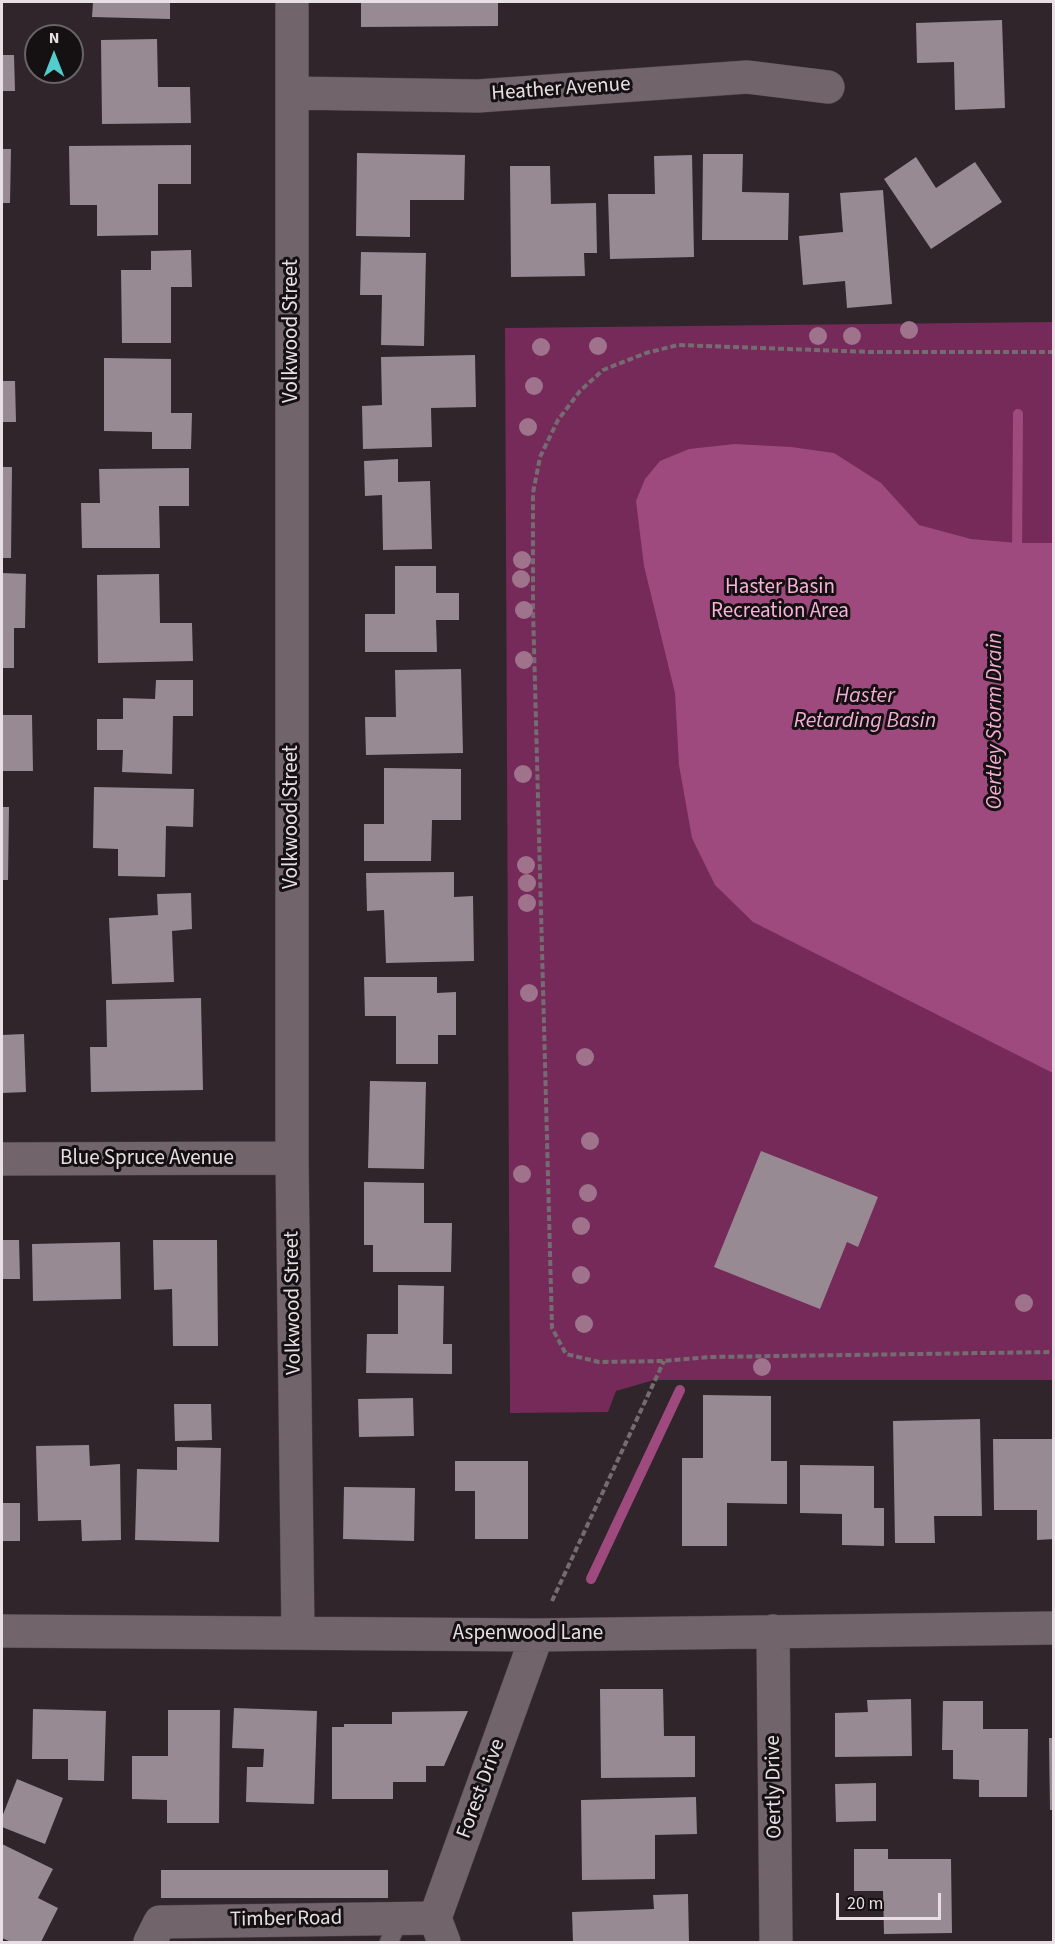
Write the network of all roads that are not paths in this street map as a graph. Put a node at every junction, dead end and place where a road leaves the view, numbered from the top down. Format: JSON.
{"nodes":[{"id":1,"x":292,"y":2,"type":"edge"},
{"id":2,"x":828,"y":87,"type":"dead end"},
{"id":3,"x":293,"y":93,"type":"junction"},
{"id":4,"x":292,"y":1158,"type":"junction"},
{"id":5,"x":2,"y":1159,"type":"edge"},
{"id":6,"x":1053,"y":1628,"type":"edge"},
{"id":7,"x":2,"y":1631,"type":"edge"},
{"id":8,"x":773,"y":1631,"type":"junction"},
{"id":9,"x":298,"y":1633,"type":"junction"},
{"id":10,"x":537,"y":1635,"type":"junction"},
{"id":11,"x":440,"y":1930,"type":"edge"},
{"id":12,"x":394,"y":1931,"type":"edge"},
{"id":13,"x":150,"y":1942,"type":"edge"},
{"id":14,"x":776,"y":1942,"type":"edge"}],
"edges":[{"from":1,"to":3,"type":"street","name":"Volkwood Street"},
{"from":2,"to":3,"type":"street","name":"Heather Avenue"},
{"from":3,"to":4,"type":"street","name":"Volkwood Street"},
{"from":4,"to":5,"type":"street","name":"Blue Spruce Avenue"},
{"from":4,"to":9,"type":"street","name":"Volkwood Street"},
{"from":6,"to":8,"type":"street","name":"Aspenwood Lane"},
{"from":7,"to":9,"type":"street","name":"Aspenwood Lane"},
{"from":8,"to":10,"type":"street","name":"Aspenwood Lane"},
{"from":8,"to":14,"type":"street","name":"Oertly Drive"},
{"from":9,"to":10,"type":"street","name":"Aspenwood Lane"},
{"from":10,"to":11,"type":"street","name":"Forest Drive"},
{"from":11,"to":12,"type":"street","name":"Timber Road"},
{"from":12,"to":13,"type":"street","name":"Timber Road"}]}
